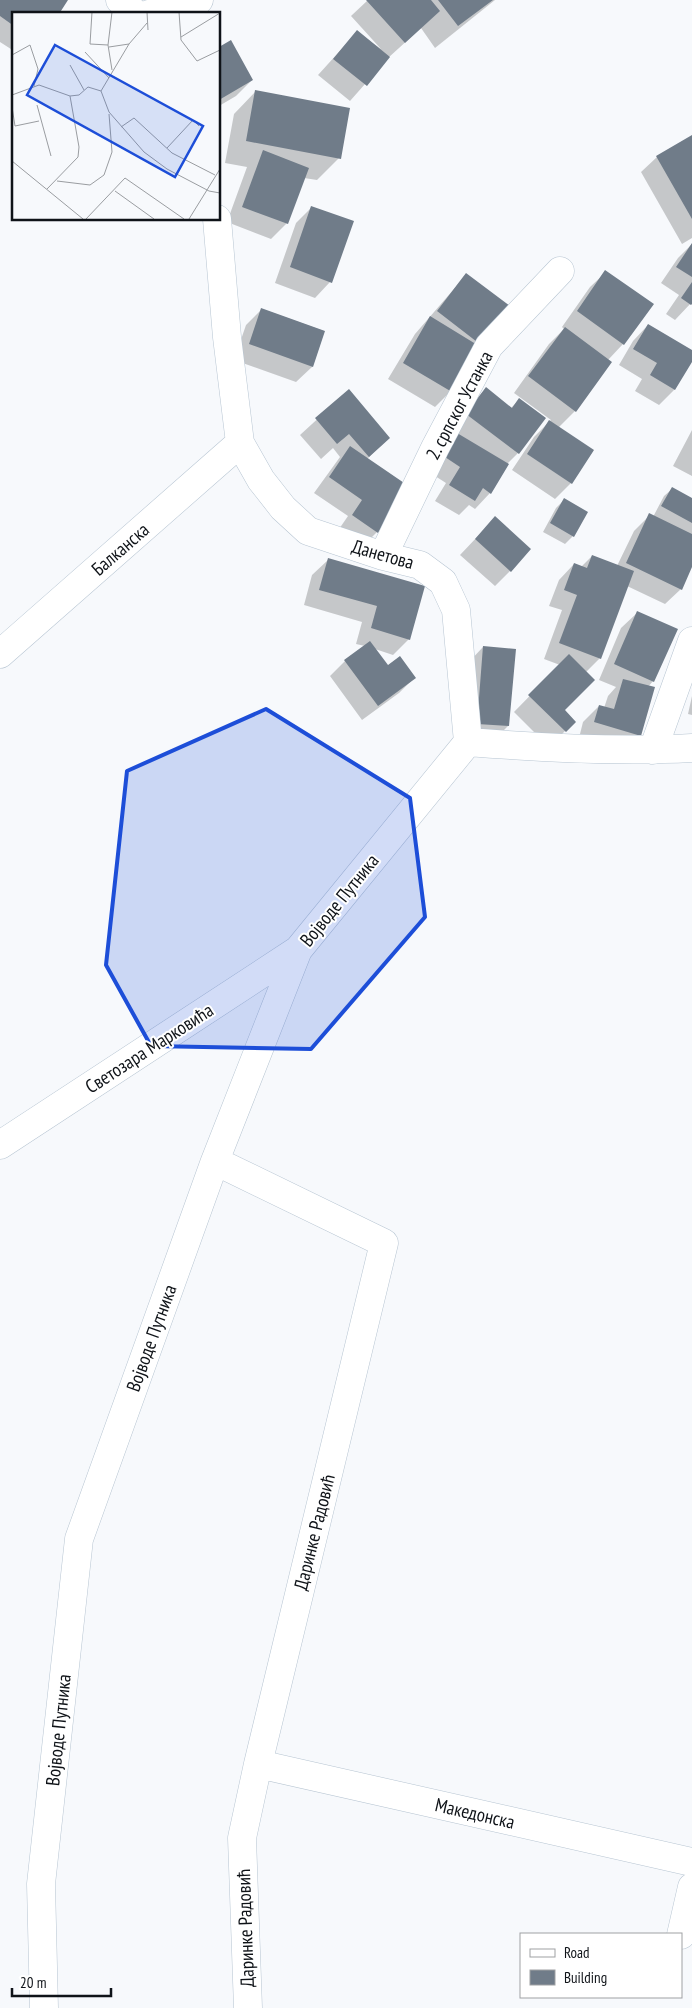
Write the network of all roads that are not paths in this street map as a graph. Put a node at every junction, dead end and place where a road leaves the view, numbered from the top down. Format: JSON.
{"nodes":[{"id":1,"x":120,"y":0,"type":"edge"},
{"id":2,"x":199,"y":0,"type":"edge"},
{"id":3,"x":134,"y":12,"type":"edge"},
{"id":4,"x":156,"y":12,"type":"edge"},
{"id":5,"x":217,"y":220,"type":"edge"},
{"id":6,"x":560,"y":271,"type":"dead end"},
{"id":7,"x":240,"y":444,"type":"junction"},
{"id":8,"x":383,"y":556,"type":"junction"},
{"id":9,"x":692,"y":641,"type":"edge"},
{"id":10,"x":0,"y":654,"type":"edge"},
{"id":11,"x":468,"y":742,"type":"junction"},
{"id":12,"x":692,"y":748,"type":"edge"},
{"id":13,"x":653,"y":750,"type":"junction"},
{"id":14,"x":298,"y":950,"type":"junction"},
{"id":15,"x":0,"y":1145,"type":"edge"},
{"id":16,"x":215,"y":1161,"type":"junction"},
{"id":17,"x":258,"y":1764,"type":"junction"},
{"id":18,"x":692,"y":1862,"type":"edge"},
{"id":19,"x":692,"y":1886,"type":"edge"},
{"id":20,"x":681,"y":1933,"type":"edge"},
{"id":21,"x":44,"y":2008,"type":"edge"},
{"id":22,"x":248,"y":2008,"type":"edge"}],
"edges":[{"from":1,"to":3,"type":"street"},
{"from":2,"to":4,"type":"street"},
{"from":5,"to":7,"type":"street","name":"Данетова"},
{"from":6,"to":8,"type":"street","name":"2. српског Устанка"},
{"from":7,"to":8,"type":"street","name":"Данетова"},
{"from":7,"to":10,"type":"street","name":"Балканска"},
{"from":8,"to":11,"type":"street","name":"Данетова"},
{"from":9,"to":13,"type":"street"},
{"from":11,"to":13,"type":"street"},
{"from":11,"to":14,"type":"street","name":"Војводе Путника"},
{"from":12,"to":13,"type":"street"},
{"from":14,"to":15,"type":"street","name":"Светозара Марковића"},
{"from":14,"to":16,"type":"street","name":"Војводе Путника"},
{"from":16,"to":17,"type":"street","name":"Даринке Радовић"},
{"from":16,"to":21,"type":"street","name":"Војводе Путника"},
{"from":17,"to":18,"type":"street","name":"Македонска"},
{"from":17,"to":22,"type":"street","name":"Даринке Радовић"},
{"from":19,"to":20,"type":"street"}]}
